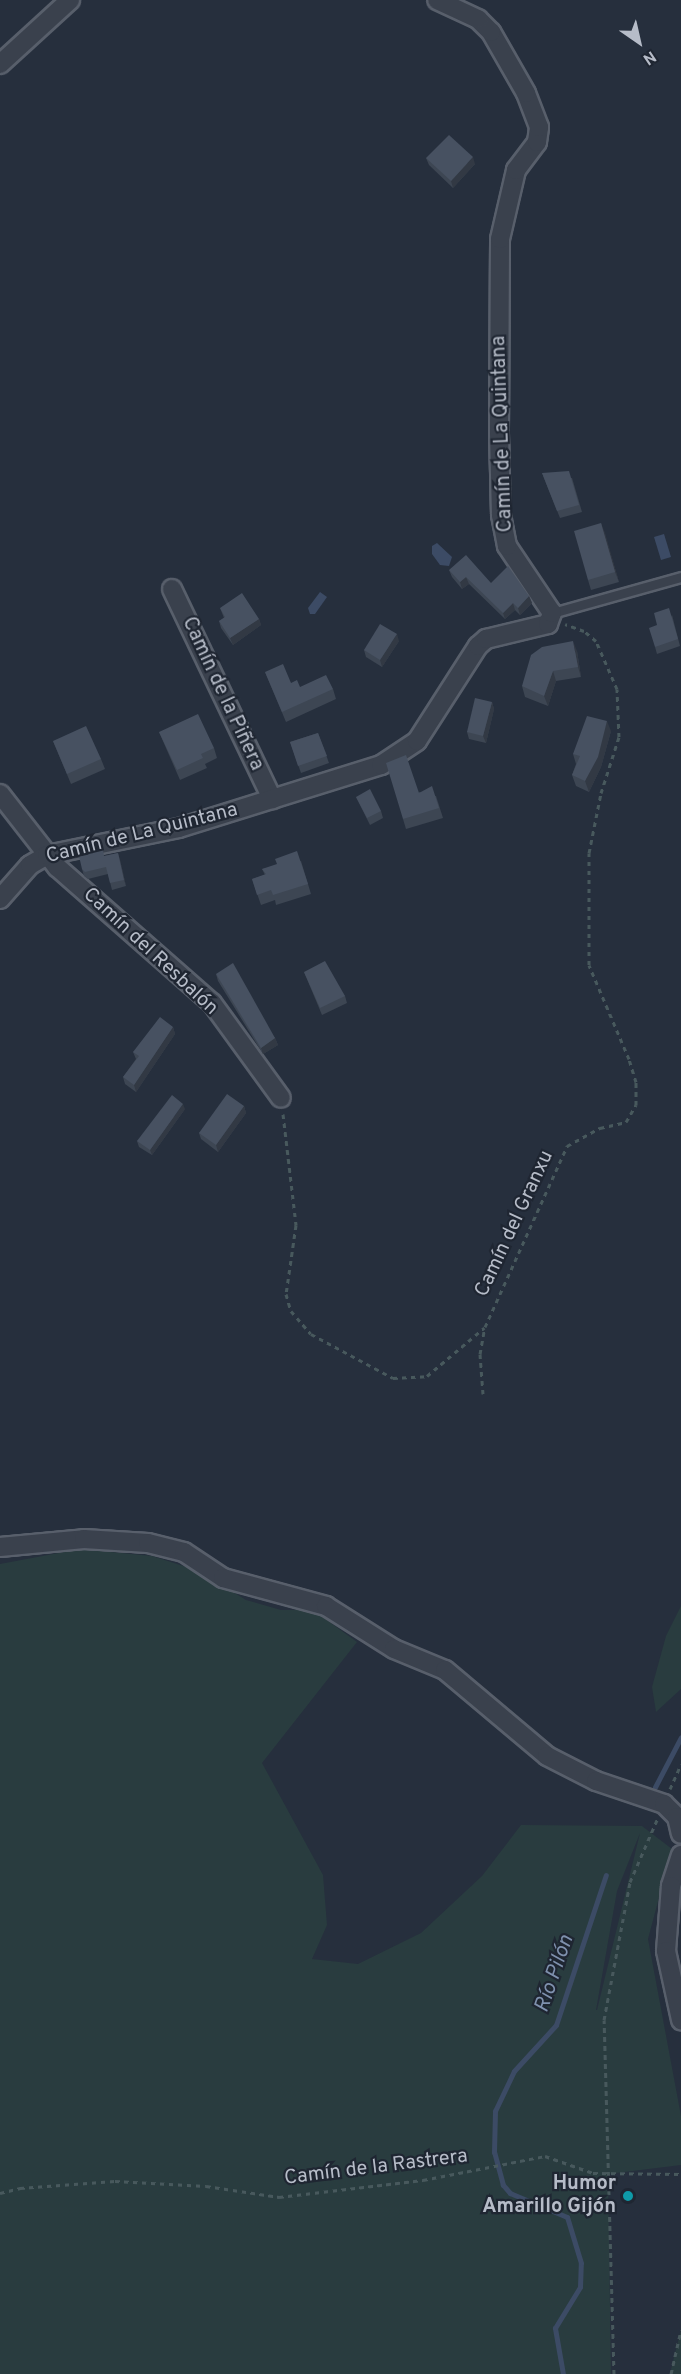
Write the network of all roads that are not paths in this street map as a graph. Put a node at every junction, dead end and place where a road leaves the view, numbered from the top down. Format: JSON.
{"nodes":[{"id":1,"x":70,"y":0,"type":"edge"},
{"id":2,"x":437,"y":0,"type":"edge"},
{"id":3,"x":0,"y":64,"type":"edge"},
{"id":4,"x":681,"y":577,"type":"edge"},
{"id":5,"x":172,"y":589,"type":"dead end"},
{"id":6,"x":550,"y":619,"type":"junction"},
{"id":7,"x":0,"y":794,"type":"edge"},
{"id":8,"x":272,"y":800,"type":"junction"},
{"id":9,"x":47,"y":855,"type":"junction"},
{"id":10,"x":0,"y":899,"type":"edge"},
{"id":11,"x":281,"y":1098,"type":"road end"},
{"id":12,"x":0,"y":1547,"type":"edge"},
{"id":13,"x":681,"y":1834,"type":"edge"},
{"id":14,"x":681,"y":1855,"type":"edge"},
{"id":15,"x":681,"y":2020,"type":"edge"}],
"edges":[{"from":1,"to":3,"type":"street"},
{"from":2,"to":6,"type":"street","name":"Camín de La Quintana"},
{"from":4,"to":6,"type":"lane"},
{"from":5,"to":8,"type":"street","name":"Camín de la Piñera"},
{"from":6,"to":8,"type":"street","name":"Camín de La Quintana"},
{"from":7,"to":9,"type":"street","name":"Camín del Resbalón"},
{"from":8,"to":9,"type":"street","name":"Camín de La Quintana"},
{"from":9,"to":10,"type":"street","name":"Camín de La Quintana"},
{"from":9,"to":11,"type":"street","name":"Camín del Resbalón"},
{"from":12,"to":13,"type":"street"},
{"from":14,"to":15,"type":"street"}]}
